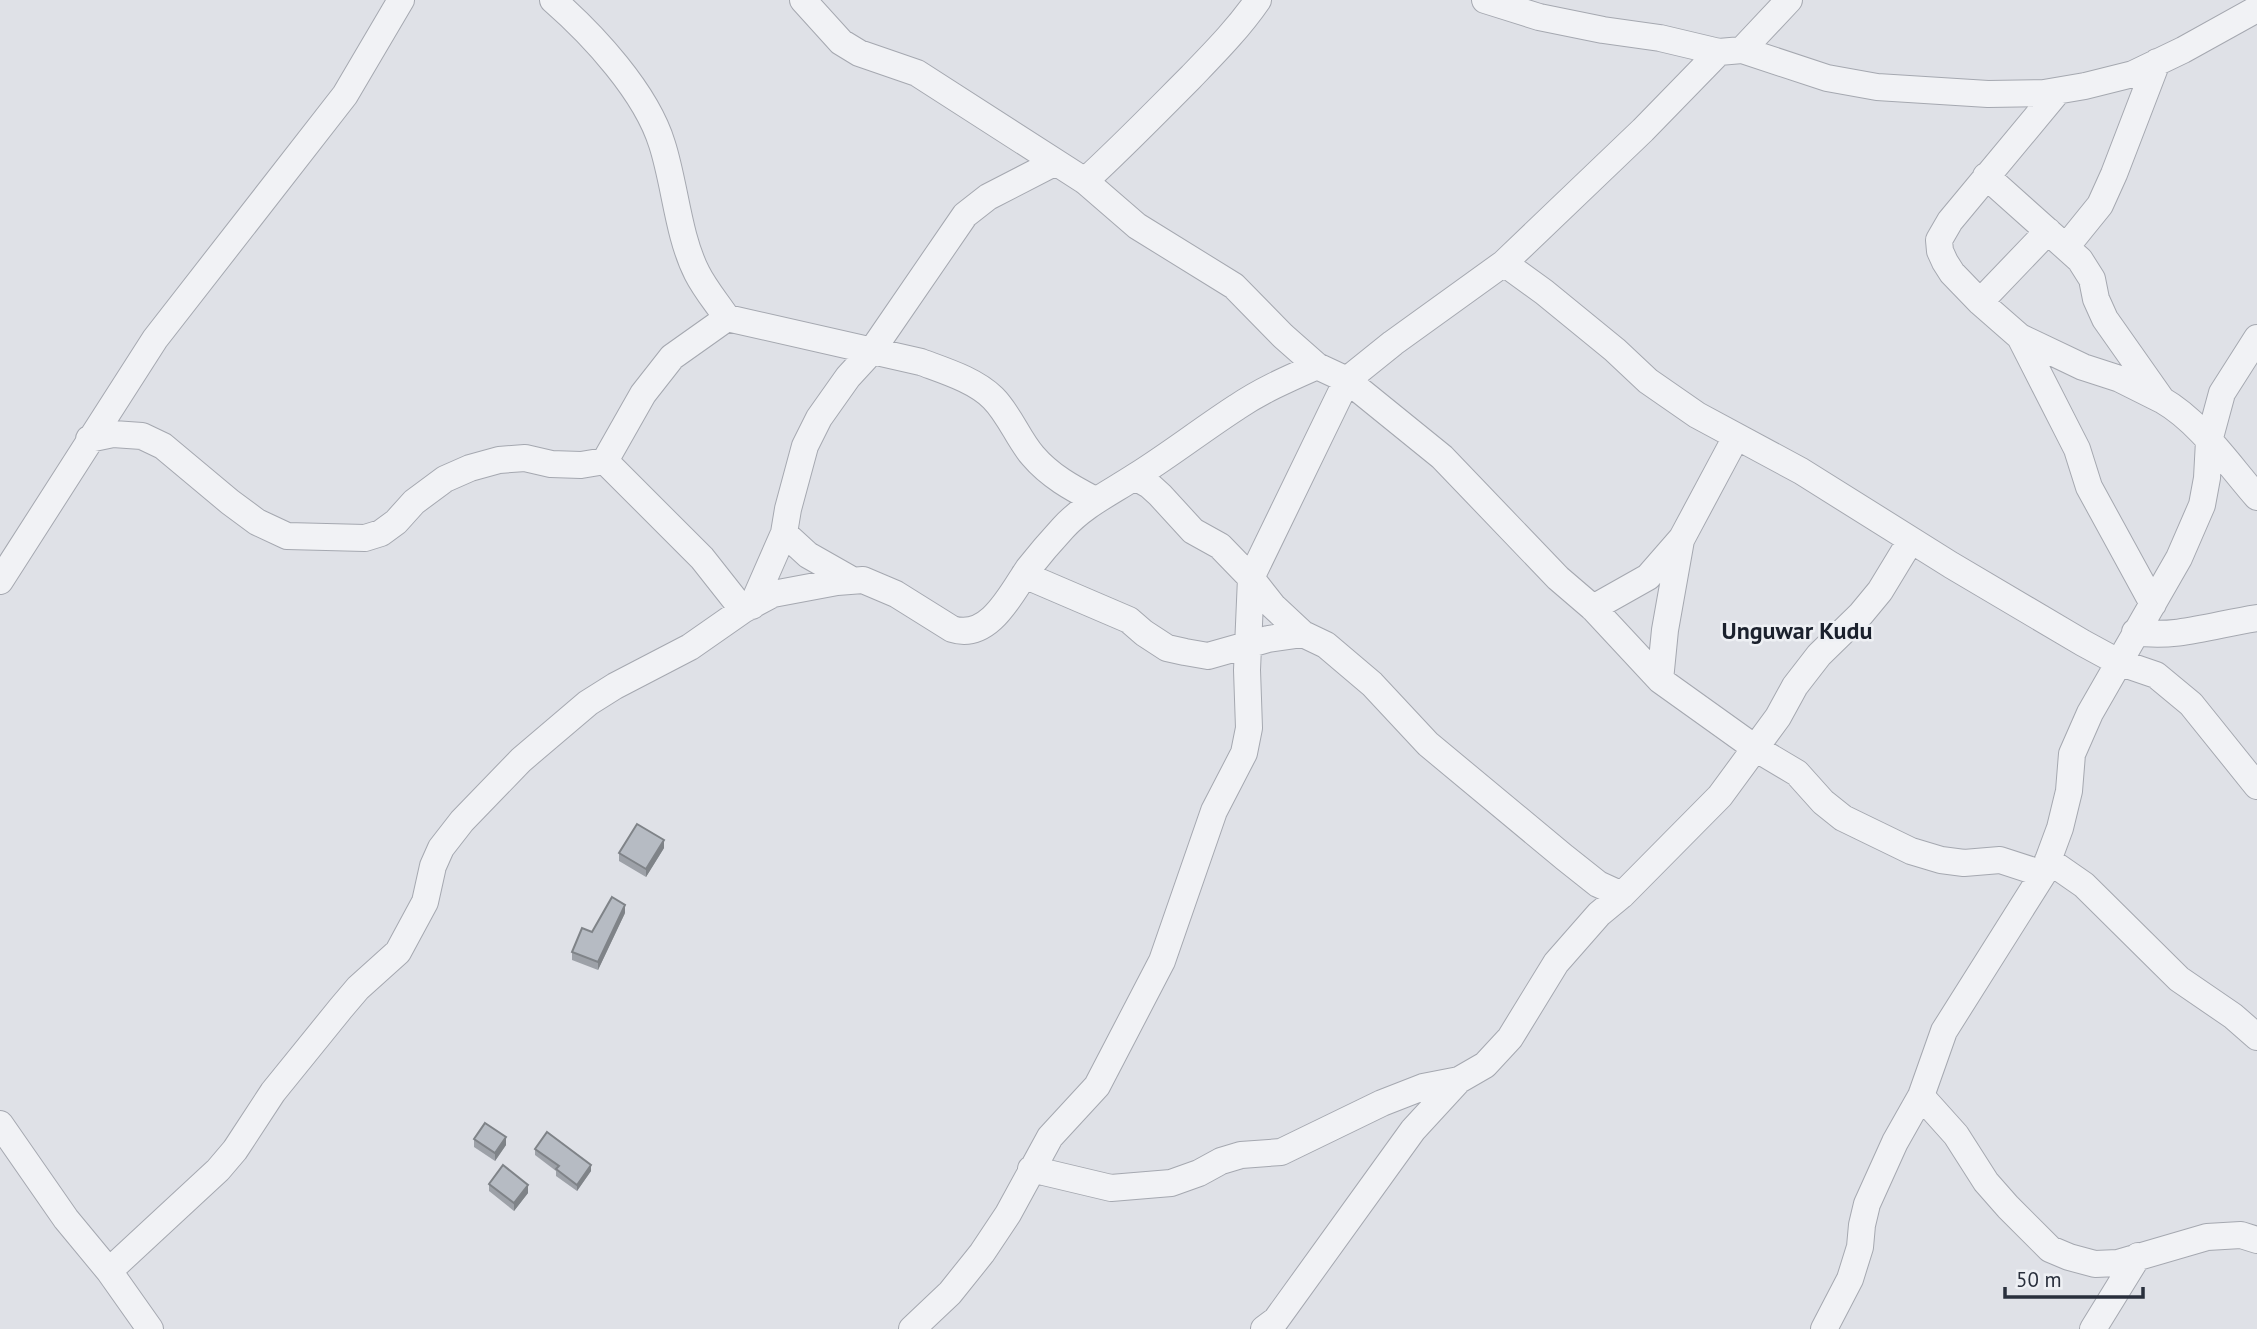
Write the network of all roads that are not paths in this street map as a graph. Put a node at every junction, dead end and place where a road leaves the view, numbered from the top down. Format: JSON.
{"nodes":[{"id":1,"x":401,"y":0,"type":"edge"},
{"id":2,"x":553,"y":0,"type":"edge"},
{"id":3,"x":803,"y":0,"type":"edge"},
{"id":4,"x":1258,"y":0,"type":"edge"},
{"id":5,"x":1485,"y":0,"type":"edge"},
{"id":6,"x":1789,"y":0,"type":"edge"},
{"id":7,"x":2257,"y":9,"type":"edge"},
{"id":8,"x":1731,"y":51,"type":"junction"},
{"id":9,"x":2157,"y":62,"type":"junction"},
{"id":10,"x":2058,"y":91,"type":"junction"},
{"id":11,"x":1054,"y":163,"type":"junction"},
{"id":12,"x":1986,"y":176,"type":"junction"},
{"id":13,"x":1084,"y":181,"type":"junction"},
{"id":14,"x":2057,"y":239,"type":"junction"},
{"id":15,"x":1504,"y":263,"type":"junction"},
{"id":16,"x":1980,"y":302,"type":"junction"},
{"id":17,"x":727,"y":318,"type":"junction"},
{"id":18,"x":2020,"y":337,"type":"junction"},
{"id":19,"x":2257,"y":338,"type":"edge"},
{"id":20,"x":871,"y":352,"type":"junction"},
{"id":21,"x":1317,"y":366,"type":"junction"},
{"id":22,"x":1347,"y":380,"type":"junction"},
{"id":23,"x":2222,"y":393,"type":"junction"},
{"id":24,"x":2168,"y":404,"type":"junction"},
{"id":25,"x":1736,"y":437,"type":"junction"},
{"id":26,"x":89,"y":439,"type":"junction"},
{"id":27,"x":2209,"y":441,"type":"junction"},
{"id":28,"x":605,"y":461,"type":"junction"},
{"id":29,"x":1135,"y":477,"type":"junction"},
{"id":30,"x":2257,"y":496,"type":"edge"},
{"id":31,"x":1095,"y":500,"type":"junction"},
{"id":32,"x":784,"y":533,"type":"junction"},
{"id":33,"x":1682,"y":538,"type":"junction"},
{"id":34,"x":1911,"y":540,"type":"junction"},
{"id":35,"x":1024,"y":575,"type":"junction"},
{"id":36,"x":1251,"y":578,"type":"junction"},
{"id":37,"x":852,"y":580,"type":"junction"},
{"id":38,"x":0,"y":582,"type":"edge"},
{"id":39,"x":2152,"y":604,"type":"junction"},
{"id":40,"x":748,"y":608,"type":"junction"},
{"id":41,"x":1593,"y":608,"type":"junction"},
{"id":42,"x":2257,"y":618,"type":"edge"},
{"id":43,"x":2135,"y":632,"type":"junction"},
{"id":44,"x":1303,"y":634,"type":"junction"},
{"id":45,"x":1249,"y":646,"type":"junction"},
{"id":46,"x":2118,"y":662,"type":"junction"},
{"id":47,"x":1660,"y":680,"type":"junction"},
{"id":48,"x":1755,"y":748,"type":"junction"},
{"id":49,"x":2256,"y":783,"type":"edge"},
{"id":50,"x":2045,"y":867,"type":"junction"},
{"id":51,"x":1622,"y":895,"type":"junction"},
{"id":52,"x":2257,"y":1037,"type":"edge"},
{"id":53,"x":1459,"y":1080,"type":"junction"},
{"id":54,"x":1921,"y":1096,"type":"junction"},
{"id":55,"x":0,"y":1124,"type":"edge"},
{"id":56,"x":1031,"y":1169,"type":"junction"},
{"id":57,"x":2257,"y":1240,"type":"edge"},
{"id":58,"x":2138,"y":1256,"type":"junction"},
{"id":59,"x":109,"y":1271,"type":"junction"},
{"id":60,"x":150,"y":1329,"type":"edge"},
{"id":61,"x":912,"y":1329,"type":"edge"},
{"id":62,"x":1264,"y":1329,"type":"edge"},
{"id":63,"x":1824,"y":1329,"type":"edge"},
{"id":64,"x":2093,"y":1329,"type":"edge"}],
"edges":[{"from":1,"to":26,"type":"street"},
{"from":2,"to":17,"type":"street"},
{"from":3,"to":11,"type":"street"},
{"from":4,"to":13,"type":"street"},
{"from":5,"to":8,"type":"street"},
{"from":6,"to":8,"type":"street"},
{"from":7,"to":9,"type":"street"},
{"from":8,"to":10,"type":"street"},
{"from":8,"to":15,"type":"street"},
{"from":9,"to":10,"type":"street"},
{"from":9,"to":14,"type":"street"},
{"from":10,"to":12,"type":"street"},
{"from":11,"to":13,"type":"street"},
{"from":11,"to":20,"type":"street"},
{"from":12,"to":14,"type":"street"},
{"from":12,"to":16,"type":"street"},
{"from":13,"to":21,"type":"street"},
{"from":14,"to":16,"type":"street"},
{"from":14,"to":24,"type":"street"},
{"from":15,"to":22,"type":"street"},
{"from":15,"to":25,"type":"street"},
{"from":16,"to":18,"type":"street"},
{"from":17,"to":20,"type":"street"},
{"from":17,"to":28,"type":"street"},
{"from":18,"to":24,"type":"street"},
{"from":18,"to":39,"type":"street"},
{"from":19,"to":23,"type":"street"},
{"from":20,"to":31,"type":"street"},
{"from":20,"to":32,"type":"street"},
{"from":21,"to":22,"type":"street"},
{"from":21,"to":29,"type":"street"},
{"from":22,"to":36,"type":"street"},
{"from":22,"to":41,"type":"street"},
{"from":23,"to":24,"type":"street"},
{"from":23,"to":27,"type":"street"},
{"from":24,"to":27,"type":"street"},
{"from":25,"to":33,"type":"street"},
{"from":25,"to":34,"type":"street"},
{"from":26,"to":28,"type":"street"},
{"from":26,"to":38,"type":"street"},
{"from":27,"to":30,"type":"street"},
{"from":27,"to":39,"type":"street"},
{"from":28,"to":40,"type":"street"},
{"from":29,"to":31,"type":"street"},
{"from":29,"to":36,"type":"street"},
{"from":31,"to":35,"type":"street"},
{"from":32,"to":37,"type":"street"},
{"from":32,"to":40,"type":"street"},
{"from":33,"to":41,"type":"street"},
{"from":33,"to":47,"type":"street"},
{"from":34,"to":46,"type":"street"},
{"from":34,"to":48,"type":"street"},
{"from":35,"to":37,"type":"street"},
{"from":35,"to":45,"type":"street"},
{"from":36,"to":44,"type":"street"},
{"from":36,"to":45,"type":"street"},
{"from":37,"to":40,"type":"street"},
{"from":39,"to":43,"type":"street"},
{"from":40,"to":59,"type":"street"},
{"from":41,"to":47,"type":"street"},
{"from":42,"to":43,"type":"street"},
{"from":43,"to":46,"type":"street"},
{"from":44,"to":45,"type":"street"},
{"from":44,"to":51,"type":"street"},
{"from":45,"to":56,"type":"street"},
{"from":46,"to":49,"type":"street"},
{"from":46,"to":50,"type":"street"},
{"from":47,"to":48,"type":"street"},
{"from":48,"to":50,"type":"street"},
{"from":48,"to":51,"type":"street"},
{"from":50,"to":52,"type":"street"},
{"from":50,"to":54,"type":"street"},
{"from":51,"to":53,"type":"street"},
{"from":53,"to":56,"type":"street"},
{"from":53,"to":62,"type":"street"},
{"from":54,"to":58,"type":"street"},
{"from":54,"to":63,"type":"street"},
{"from":55,"to":59,"type":"street"},
{"from":56,"to":61,"type":"street"},
{"from":57,"to":58,"type":"street"},
{"from":58,"to":64,"type":"street"},
{"from":59,"to":60,"type":"street"}]}
